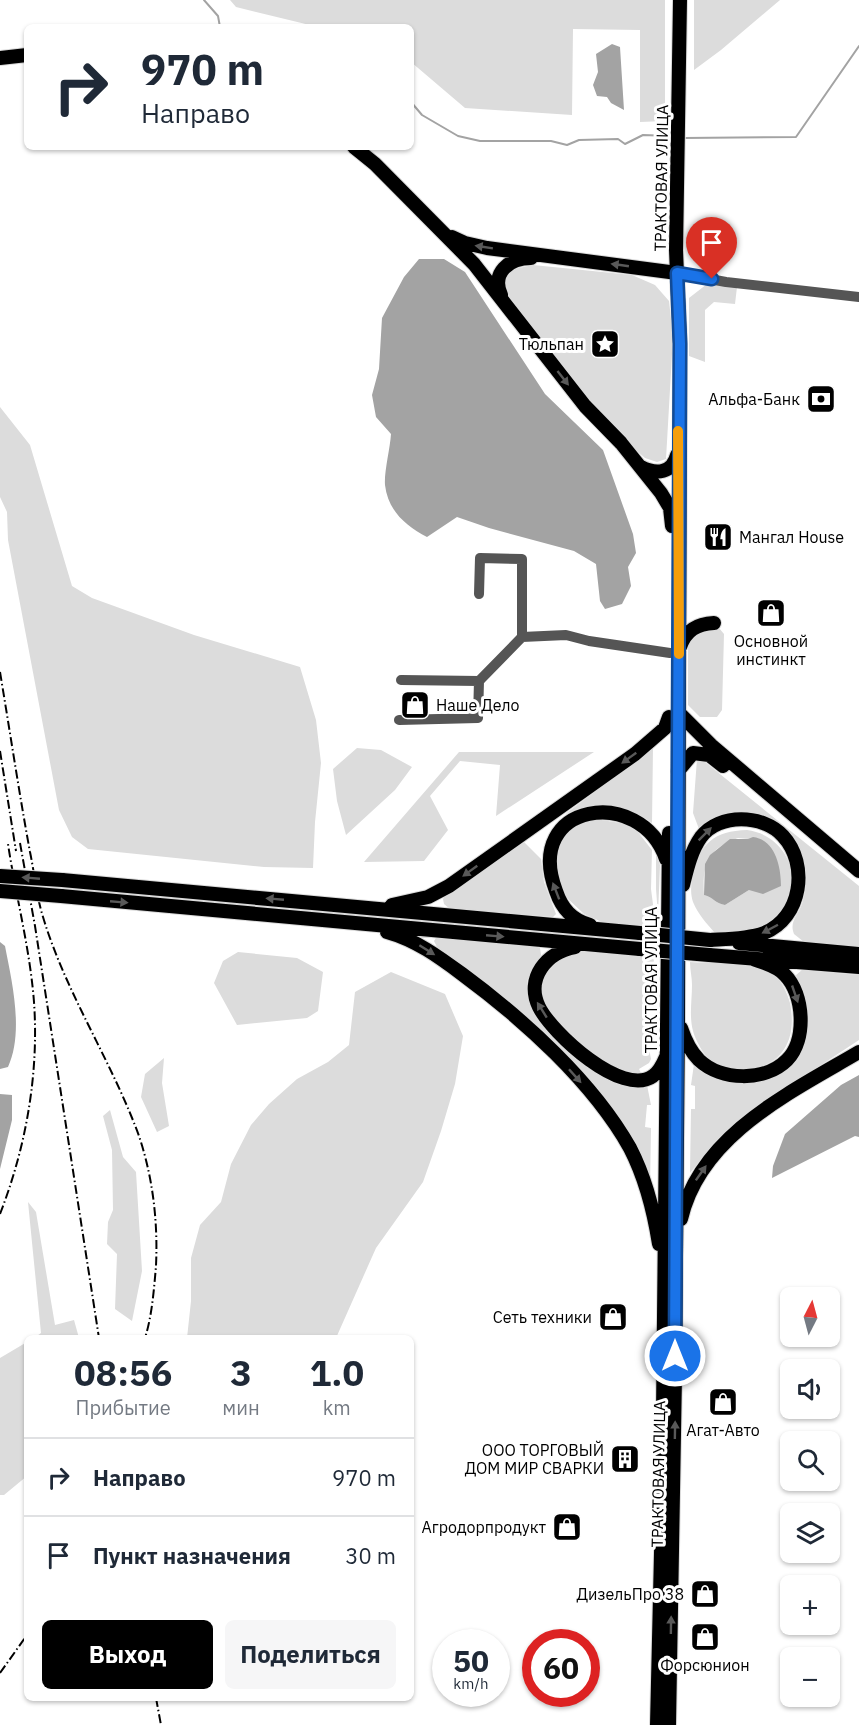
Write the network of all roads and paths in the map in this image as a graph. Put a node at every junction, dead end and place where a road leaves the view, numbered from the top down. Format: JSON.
{"nodes":[{"id":1,"x":680,"y":0,"type":"edge"},
{"id":2,"x":24,"y":55,"type":"edge"},
{"id":3,"x":0,"y":58,"type":"edge"},
{"id":4,"x":358,"y":150,"type":"edge"},
{"id":5,"x":445,"y":233,"type":"junction"},
{"id":6,"x":563,"y":258,"type":"junction"},
{"id":7,"x":677,"y":273,"type":"junction"},
{"id":8,"x":859,"y":297,"type":"edge"},
{"id":9,"x":502,"y":298,"type":"junction"},
{"id":10,"x":679,"y":450,"type":"junction"},
{"id":11,"x":641,"y":467,"type":"junction"},
{"id":12,"x":478,"y":594,"type":"dead end"},
{"id":13,"x":714,"y":623,"type":"dead end"},
{"id":14,"x":522,"y":637,"type":"junction"},
{"id":15,"x":674,"y":652,"type":"junction"},
{"id":16,"x":401,"y":680,"type":"dead end"},
{"id":17,"x":479,"y":681,"type":"junction"},
{"id":18,"x":674,"y":715,"type":"junction"},
{"id":19,"x":399,"y":720,"type":"dead end"},
{"id":20,"x":678,"y":771,"type":"junction"},
{"id":21,"x":668,"y":866,"type":"junction"},
{"id":22,"x":859,"y":871,"type":"edge"},
{"id":23,"x":0,"y":876,"type":"edge"},
{"id":24,"x":859,"y":882,"type":"edge"},
{"id":25,"x":0,"y":891,"type":"edge"},
{"id":26,"x":333,"y":904,"type":"junction"},
{"id":27,"x":678,"y":907,"type":"junction"},
{"id":28,"x":332,"y":922,"type":"junction"},
{"id":29,"x":639,"y":933,"type":"junction"},
{"id":30,"x":710,"y":940,"type":"junction"},
{"id":31,"x":640,"y":949,"type":"junction"},
{"id":32,"x":857,"y":954,"type":"edge"},
{"id":33,"x":753,"y":959,"type":"junction"},
{"id":34,"x":859,"y":967,"type":"edge"},
{"id":35,"x":678,"y":1021,"type":"junction"},
{"id":36,"x":859,"y":1052,"type":"edge"},
{"id":37,"x":667,"y":1055,"type":"junction"},
{"id":38,"x":676,"y":1248,"type":"junction"},
{"id":39,"x":664,"y":1279,"type":"junction"},
{"id":40,"x":657,"y":1725,"type":"edge"},
{"id":41,"x":669,"y":1725,"type":"edge"}],
"edges":[{"from":1,"to":7,"type":"main road","name":"ТРАКТОВАЯ УЛИЦА"},
{"from":2,"to":3,"type":"main road"},
{"from":4,"to":5,"type":"main road","name":"ТРАКТОВАЯ УЛИЦА"},
{"from":6,"to":5,"type":"main road","one_way":true},
{"from":5,"to":9,"type":"main road","name":"ТРАКТОВАЯ УЛИЦА"},
{"from":7,"to":6,"type":"main road","one_way":true},
{"from":6,"to":9,"type":"main road"},
{"from":7,"to":8,"type":"street"},
{"from":7,"to":10,"type":"main road","name":"ТРАКТОВАЯ УЛИЦА"},
{"from":9,"to":11,"type":"main road","name":"ТРАКТОВАЯ УЛИЦА","one_way":true},
{"from":10,"to":11,"type":"main road"},
{"from":10,"to":15,"type":"main road","name":"ТРАКТОВАЯ УЛИЦА"},
{"from":11,"to":15,"type":"main road","name":"ТРАКТОВАЯ УЛИЦА"},
{"from":12,"to":14,"type":"street"},
{"from":13,"to":15,"type":"main road"},
{"from":14,"to":15,"type":"street"},
{"from":14,"to":17,"type":"street"},
{"from":15,"to":18,"type":"main road","name":"ТРАКТОВАЯ УЛИЦА"},
{"from":16,"to":17,"type":"street"},
{"from":17,"to":19,"type":"street"},
{"from":18,"to":20,"type":"main road","name":"ТРАКТОВАЯ УЛИЦА"},
{"from":18,"to":21,"type":"main road","name":"ТРАКТОВАЯ УЛИЦА"},
{"from":18,"to":22,"type":"main road"},
{"from":18,"to":26,"type":"main road","one_way":true},
{"from":20,"to":24,"type":"main road"},
{"from":20,"to":27,"type":"main road","name":"ТРАКТОВАЯ УЛИЦА"},
{"from":29,"to":21,"type":"main road","one_way":true},
{"from":21,"to":37,"type":"main road","name":"ТРАКТОВАЯ УЛИЦА"},
{"from":26,"to":23,"type":"main road","one_way":true,"bridge":true},
{"from":25,"to":28,"type":"main road","one_way":true,"bridge":true},
{"from":26,"to":29,"type":"main road"},
{"from":27,"to":30,"type":"main road","one_way":true},
{"from":27,"to":35,"type":"main road","name":"ТРАКТОВАЯ УЛИЦА"},
{"from":28,"to":31,"type":"main road","one_way":true},
{"from":28,"to":39,"type":"main road","one_way":true},
{"from":29,"to":30,"type":"main road","bridge":true},
{"from":30,"to":32,"type":"main road"},
{"from":31,"to":33,"type":"main road","bridge":true},
{"from":37,"to":31,"type":"main road","one_way":true},
{"from":33,"to":34,"type":"main road"},
{"from":33,"to":35,"type":"main road","one_way":true},
{"from":35,"to":38,"type":"main road","name":"ТРАКТОВАЯ УЛИЦА"},
{"from":38,"to":36,"type":"main road","one_way":true},
{"from":37,"to":39,"type":"main road","name":"ТРАКТОВАЯ УЛИЦА"},
{"from":41,"to":38,"type":"main road","name":"ТРАКТОВАЯ УЛИЦА","one_way":true},
{"from":39,"to":40,"type":"main road","name":"ТРАКТОВАЯ УЛИЦА"}]}
